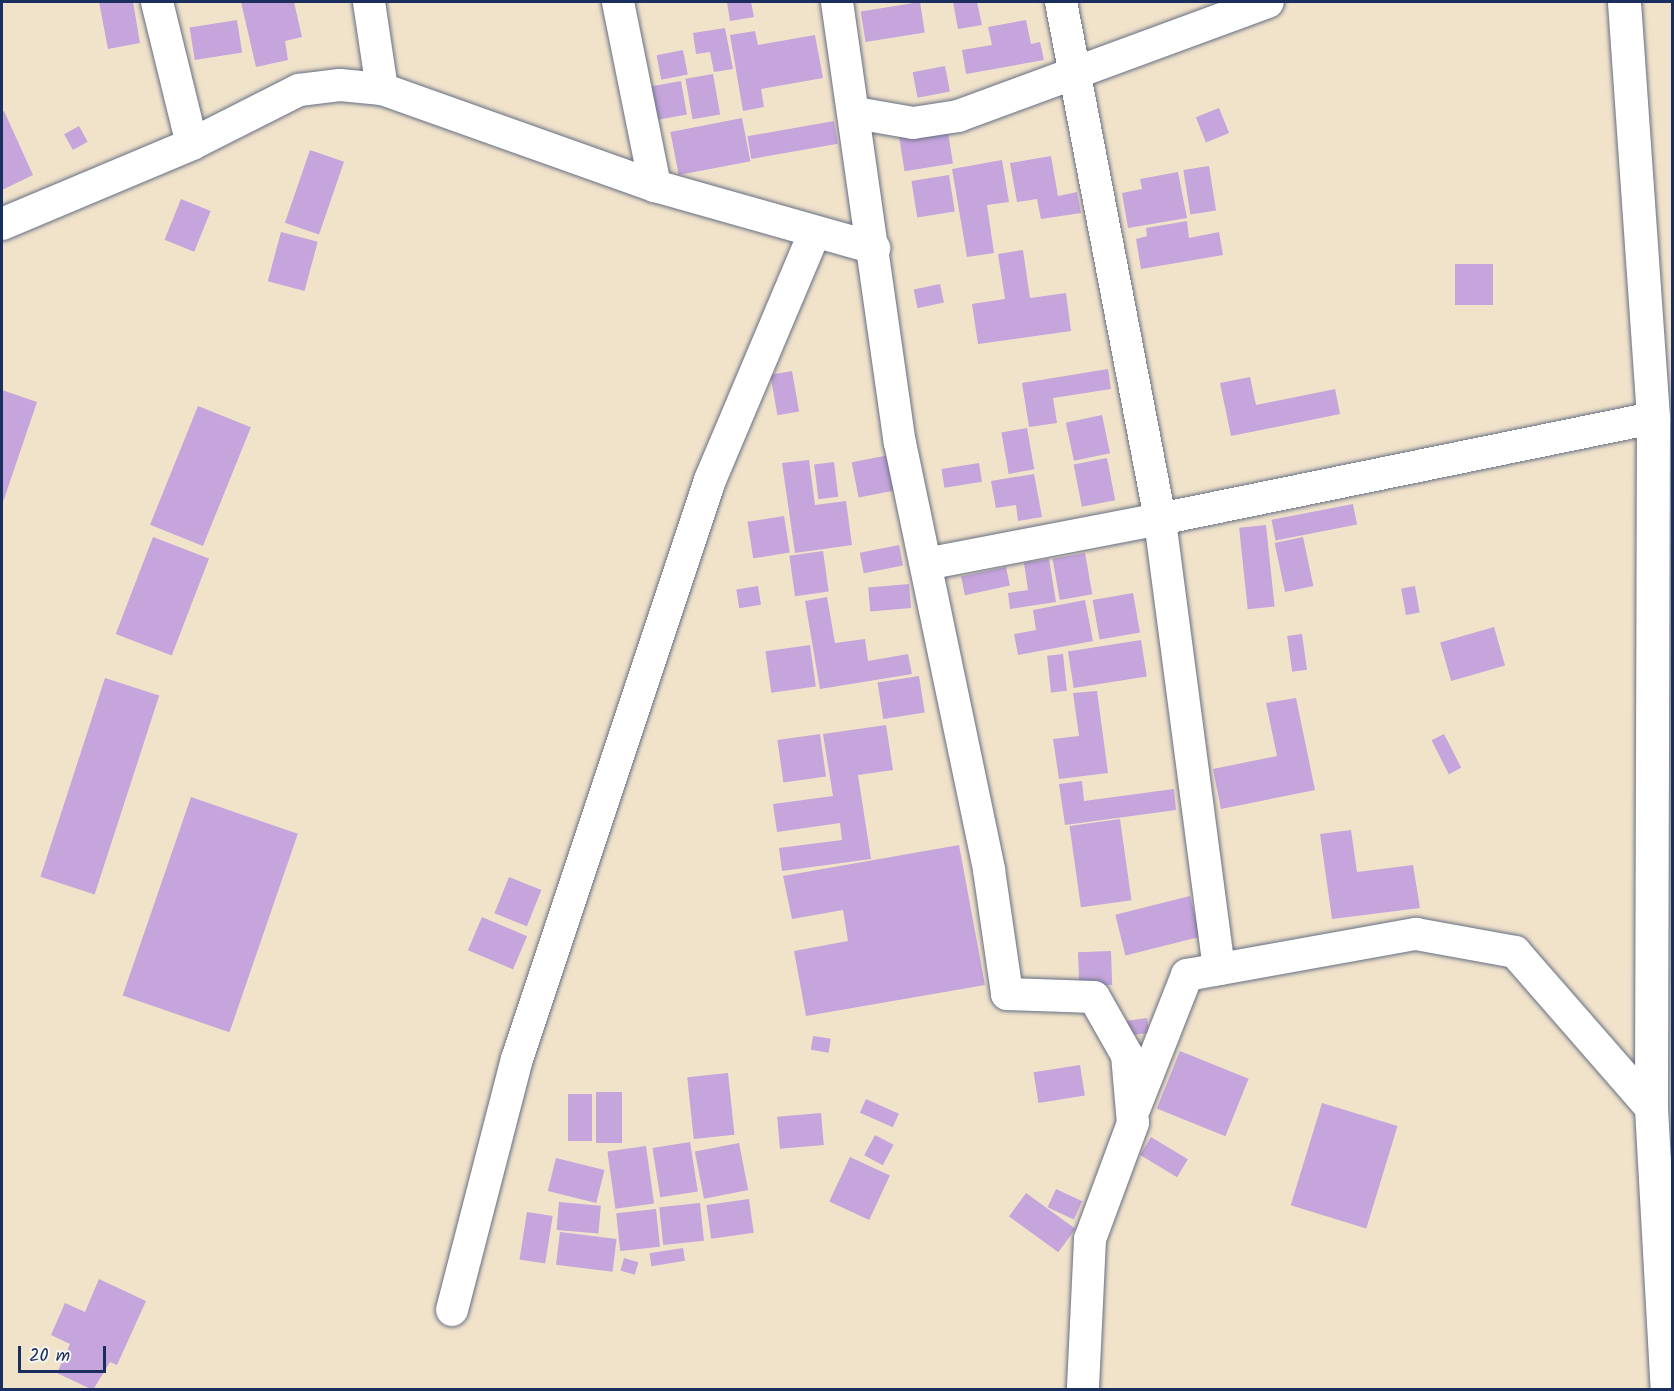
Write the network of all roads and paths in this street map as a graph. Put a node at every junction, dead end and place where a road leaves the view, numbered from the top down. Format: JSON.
{"nodes":[{"id":1,"x":157,"y":2,"type":"edge"},
{"id":2,"x":369,"y":2,"type":"edge"},
{"id":3,"x":618,"y":2,"type":"edge"},
{"id":4,"x":837,"y":2,"type":"edge"},
{"id":5,"x":1061,"y":2,"type":"edge"},
{"id":6,"x":1268,"y":2,"type":"edge"},
{"id":7,"x":1624,"y":2,"type":"edge"},
{"id":8,"x":1071,"y":74,"type":"junction"},
{"id":9,"x":382,"y":89,"type":"junction"},
{"id":10,"x":856,"y":113,"type":"junction"},
{"id":11,"x":192,"y":144,"type":"junction"},
{"id":12,"x":655,"y":186,"type":"junction"},
{"id":13,"x":2,"y":224,"type":"edge"},
{"id":14,"x":815,"y":232,"type":"junction"},
{"id":15,"x":874,"y":248,"type":"junction"},
{"id":16,"x":1653,"y":418,"type":"junction"},
{"id":17,"x":1160,"y":519,"type":"junction"},
{"id":18,"x":926,"y":564,"type":"junction"},
{"id":19,"x":1219,"y":969,"type":"junction"},
{"id":20,"x":1651,"y":1108,"type":"junction"},
{"id":21,"x":1132,"y":1113,"type":"junction"},
{"id":22,"x":452,"y":1310,"type":"dead end"},
{"id":23,"x":1083,"y":1389,"type":"edge"},
{"id":24,"x":1667,"y":1389,"type":"edge"}],
"edges":[{"from":1,"to":11,"type":"street"},
{"from":2,"to":9,"type":"street"},
{"from":3,"to":12,"type":"street"},
{"from":4,"to":10,"type":"street"},
{"from":5,"to":8,"type":"street"},
{"from":6,"to":8,"type":"street"},
{"from":7,"to":16,"type":"main road"},
{"from":8,"to":10,"type":"street"},
{"from":8,"to":17,"type":"street"},
{"from":9,"to":11,"type":"street"},
{"from":9,"to":12,"type":"street"},
{"from":10,"to":15,"type":"street"},
{"from":11,"to":13,"type":"street"},
{"from":12,"to":14,"type":"street"},
{"from":14,"to":15,"type":"street"},
{"from":14,"to":22,"type":"street"},
{"from":15,"to":18,"type":"street"},
{"from":16,"to":17,"type":"street"},
{"from":16,"to":20,"type":"main road"},
{"from":17,"to":18,"type":"street"},
{"from":17,"to":19,"type":"street"},
{"from":18,"to":21,"type":"street"},
{"from":19,"to":20,"type":"street"},
{"from":19,"to":21,"type":"street"},
{"from":20,"to":24,"type":"main road"},
{"from":21,"to":23,"type":"street"}]}
